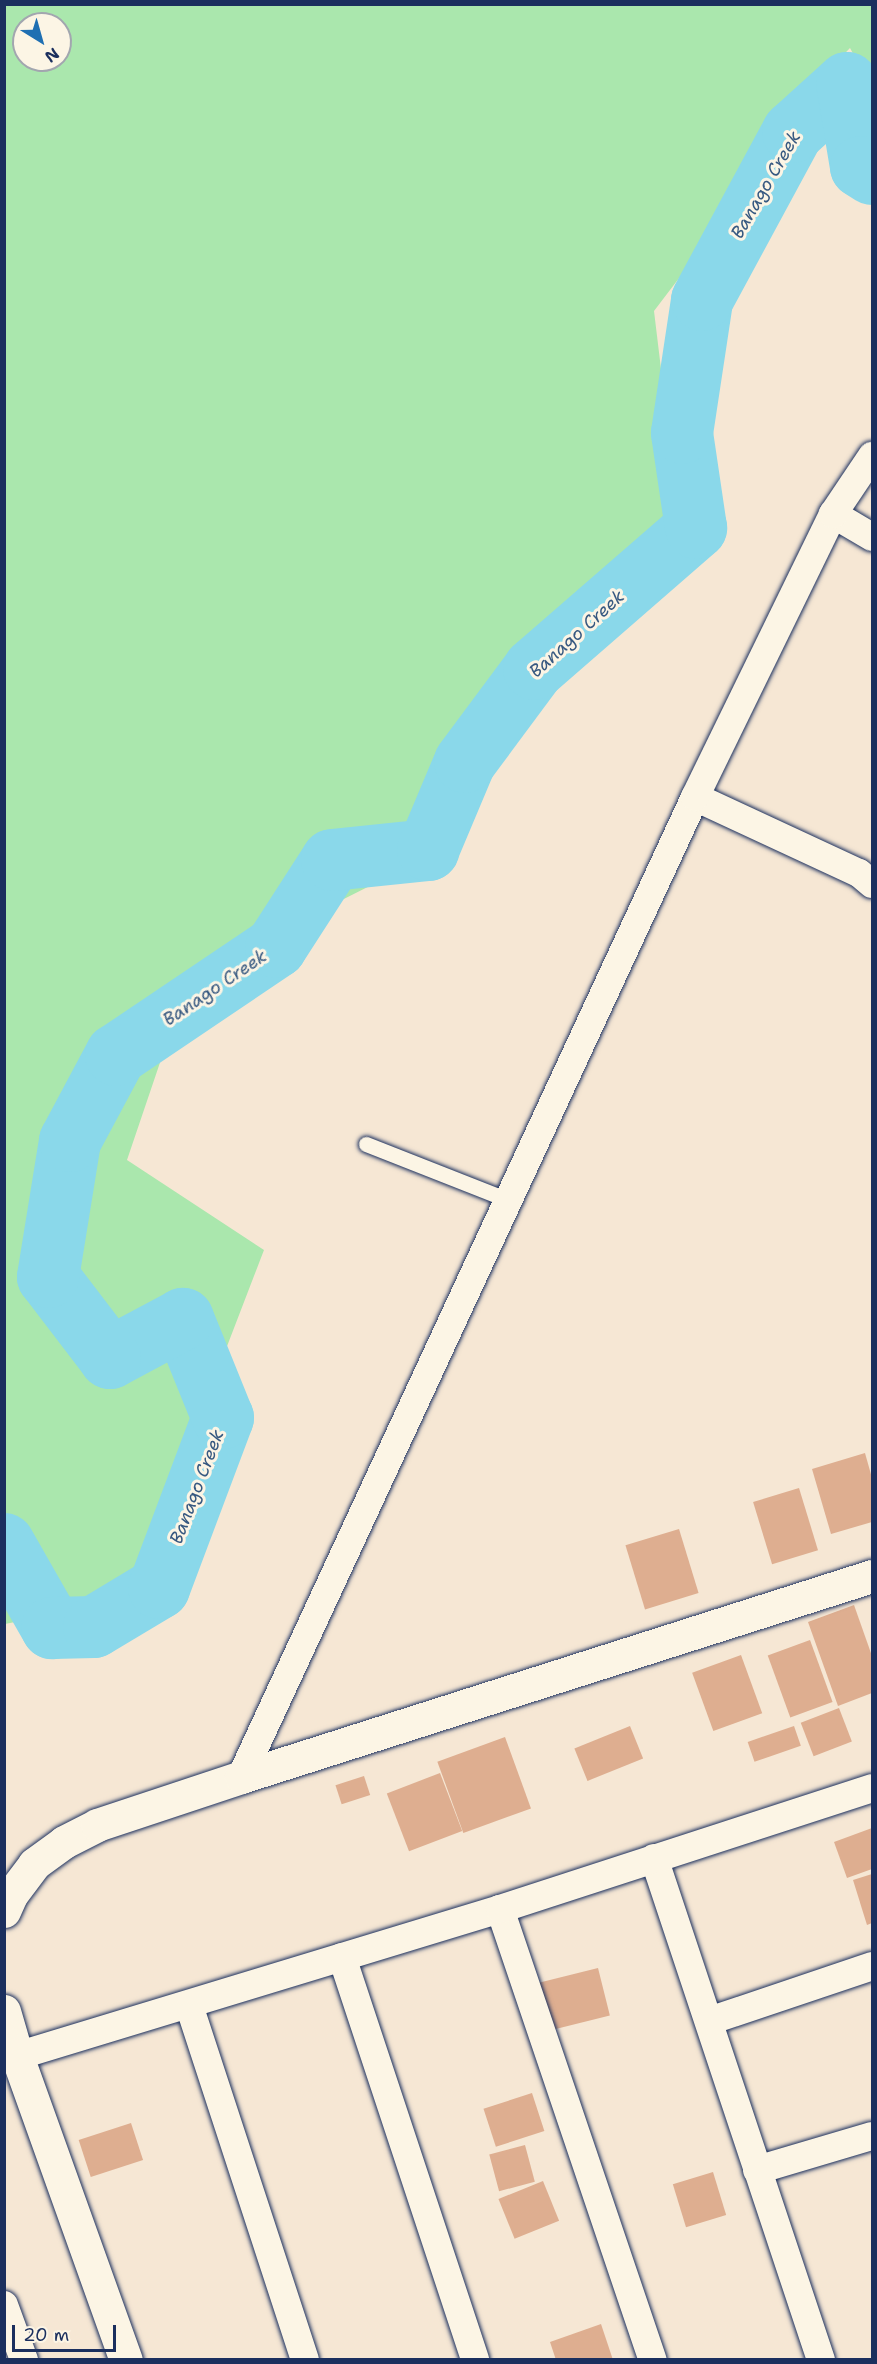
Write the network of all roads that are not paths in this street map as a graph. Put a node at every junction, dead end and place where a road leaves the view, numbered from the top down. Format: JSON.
{"nodes":[{"id":1,"x":873,"y":456,"type":"edge"},
{"id":2,"x":833,"y":514,"type":"junction"},
{"id":3,"x":873,"y":537,"type":"edge"},
{"id":4,"x":695,"y":797,"type":"junction"},
{"id":5,"x":873,"y":884,"type":"edge"},
{"id":6,"x":366,"y":1144,"type":"dead end"},
{"id":7,"x":508,"y":1200,"type":"junction"},
{"id":8,"x":873,"y":1576,"type":"edge"},
{"id":9,"x":241,"y":1777,"type":"junction"},
{"id":10,"x":873,"y":1788,"type":"edge"},
{"id":11,"x":654,"y":1858,"type":"junction"},
{"id":12,"x":500,"y":1909,"type":"junction"},
{"id":13,"x":4,"y":1911,"type":"edge"},
{"id":14,"x":342,"y":1957,"type":"junction"},
{"id":15,"x":873,"y":1966,"type":"edge"},
{"id":16,"x":189,"y":2005,"type":"junction"},
{"id":17,"x":4,"y":2011,"type":"edge"},
{"id":18,"x":709,"y":2021,"type":"junction"},
{"id":19,"x":17,"y":2056,"type":"junction"},
{"id":20,"x":873,"y":2136,"type":"edge"},
{"id":21,"x":757,"y":2170,"type":"junction"},
{"id":22,"x":4,"y":2305,"type":"edge"},
{"id":23,"x":24,"y":2360,"type":"edge"},
{"id":24,"x":126,"y":2360,"type":"edge"},
{"id":25,"x":304,"y":2360,"type":"edge"},
{"id":26,"x":475,"y":2360,"type":"edge"},
{"id":27,"x":653,"y":2360,"type":"edge"},
{"id":28,"x":821,"y":2360,"type":"edge"}],
"edges":[{"from":1,"to":2,"type":"street"},
{"from":2,"to":3,"type":"street"},
{"from":2,"to":4,"type":"street"},
{"from":4,"to":5,"type":"street"},
{"from":4,"to":7,"type":"street"},
{"from":6,"to":7,"type":"lane"},
{"from":7,"to":9,"type":"street"},
{"from":8,"to":9,"type":"street"},
{"from":9,"to":13,"type":"street"},
{"from":10,"to":11,"type":"street"},
{"from":11,"to":12,"type":"street"},
{"from":11,"to":18,"type":"street"},
{"from":12,"to":14,"type":"street"},
{"from":12,"to":27,"type":"street"},
{"from":14,"to":16,"type":"street"},
{"from":14,"to":26,"type":"street"},
{"from":15,"to":18,"type":"street"},
{"from":16,"to":19,"type":"street"},
{"from":16,"to":25,"type":"street"},
{"from":17,"to":19,"type":"street"},
{"from":18,"to":21,"type":"street"},
{"from":19,"to":24,"type":"street"},
{"from":20,"to":21,"type":"street"},
{"from":21,"to":28,"type":"street"},
{"from":22,"to":23,"type":"street"}]}
